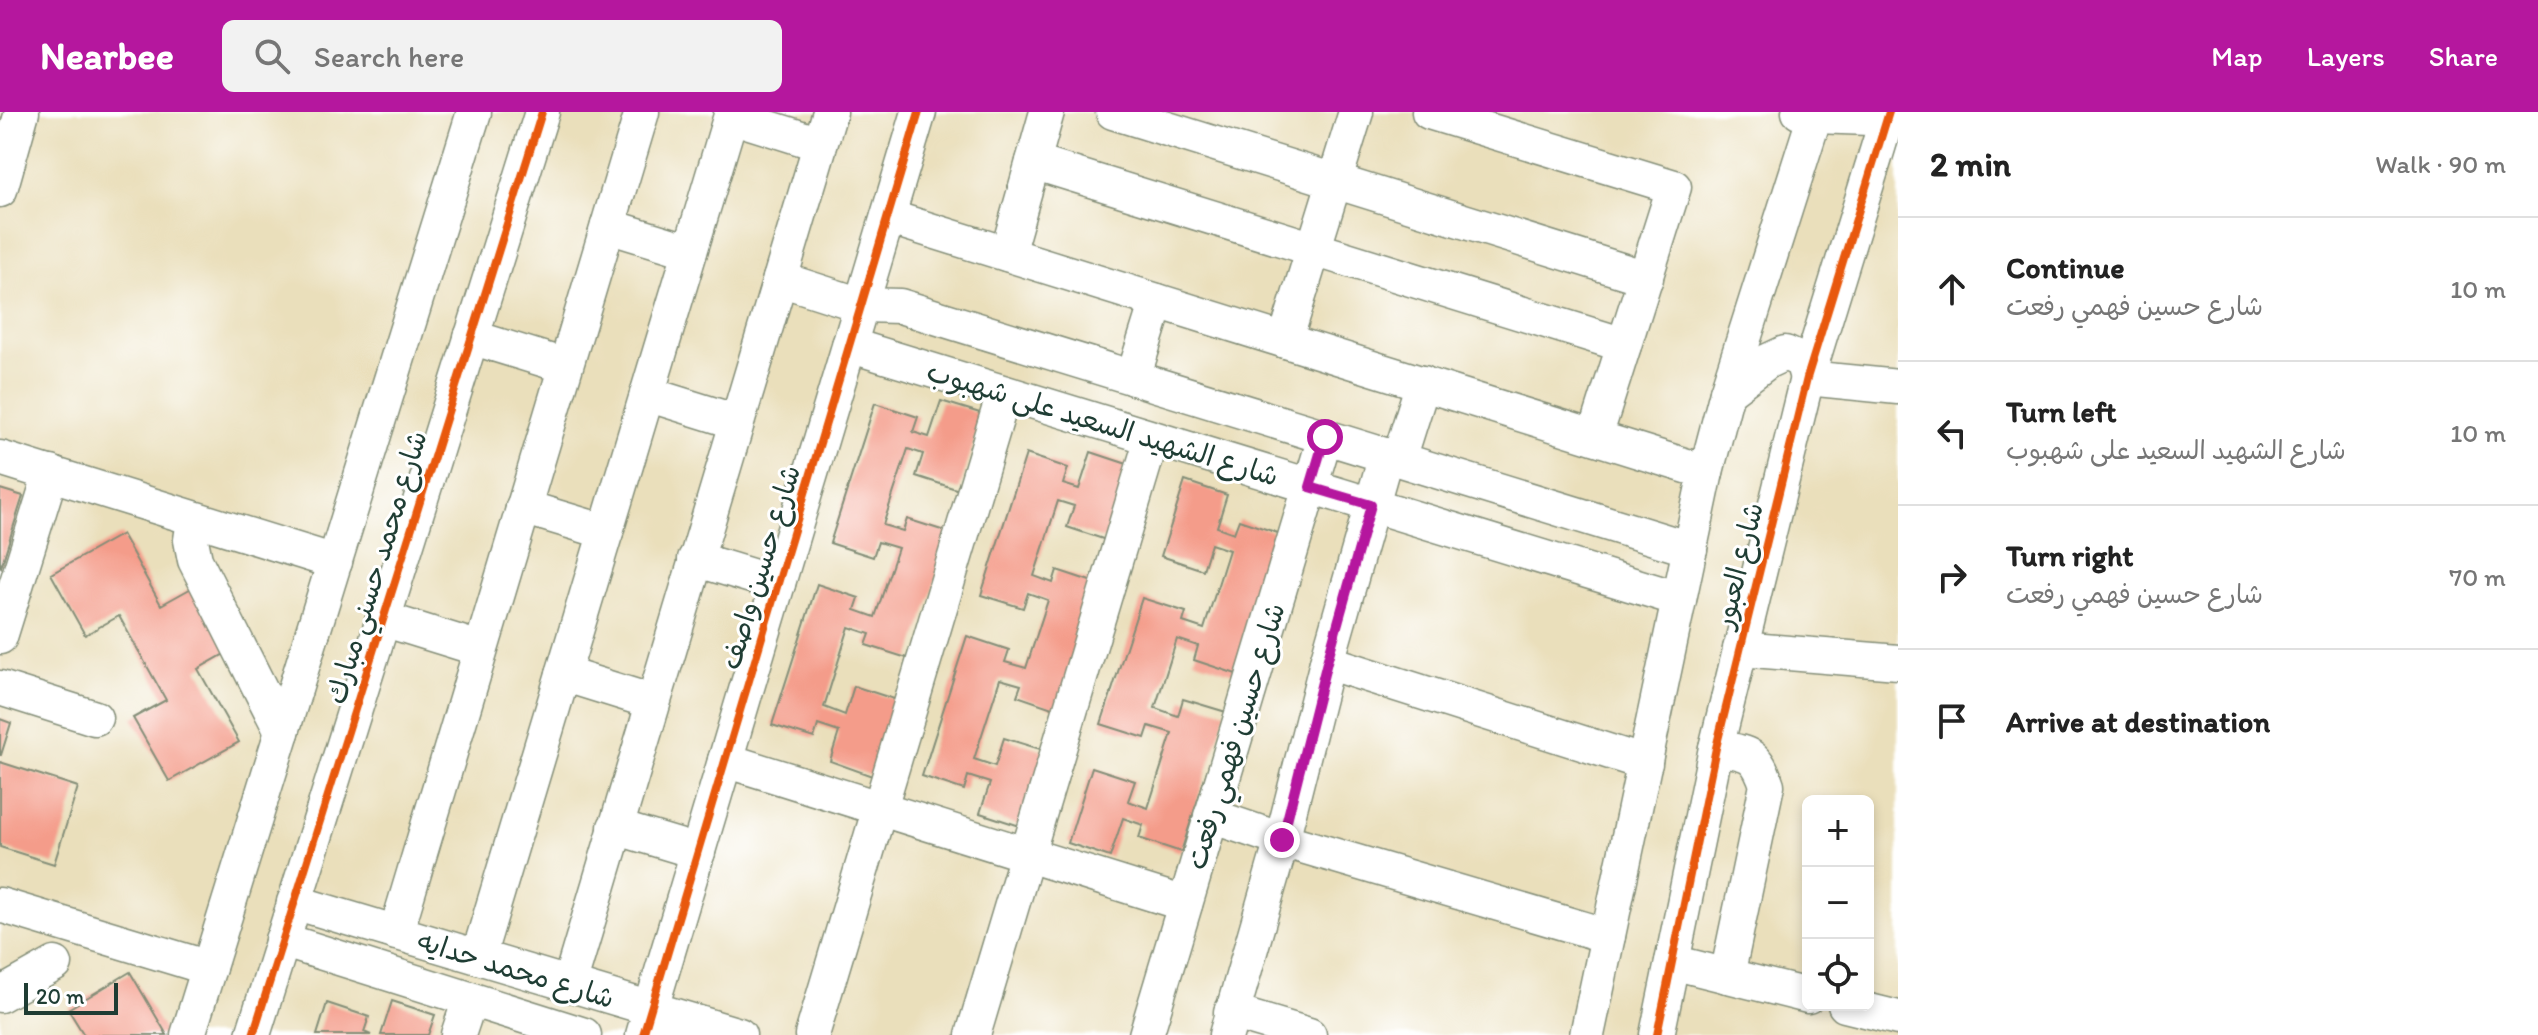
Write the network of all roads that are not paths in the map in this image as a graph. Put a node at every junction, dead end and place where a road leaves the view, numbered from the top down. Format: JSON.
{"nodes":[{"id":1,"x":22,"y":112,"type":"edge"},
{"id":2,"x":474,"y":112,"type":"edge"},
{"id":3,"x":542,"y":112,"type":"edge"},
{"id":4,"x":642,"y":112,"type":"edge"},
{"id":5,"x":919,"y":112,"type":"edge"},
{"id":6,"x":1047,"y":112,"type":"edge"},
{"id":7,"x":1113,"y":112,"type":"edge"},
{"id":8,"x":1356,"y":112,"type":"edge"},
{"id":9,"x":1429,"y":112,"type":"edge"},
{"id":10,"x":1810,"y":113,"type":"edge"},
{"id":11,"x":731,"y":114,"type":"edge"},
{"id":12,"x":1891,"y":117,"type":"edge"},
{"id":13,"x":1502,"y":123,"type":"edge"},
{"id":14,"x":825,"y":128,"type":"edge"},
{"id":15,"x":1033,"y":162,"type":"junction"},
{"id":16,"x":1335,"y":181,"type":"junction"},
{"id":17,"x":0,"y":190,"type":"edge"},
{"id":18,"x":888,"y":217,"type":"junction"},
{"id":19,"x":608,"y":226,"type":"junction"},
{"id":20,"x":1314,"y":249,"type":"junction"},
{"id":21,"x":690,"y":251,"type":"junction"},
{"id":22,"x":1007,"y":254,"type":"junction"},
{"id":23,"x":1646,"y":278,"type":"junction"},
{"id":24,"x":780,"y":279,"type":"junction"},
{"id":25,"x":1157,"y":301,"type":"junction"},
{"id":26,"x":861,"y":305,"type":"junction"},
{"id":27,"x":471,"y":337,"type":"junction"},
{"id":28,"x":1285,"y":341,"type":"junction"},
{"id":29,"x":849,"y":345,"type":"junction"},
{"id":30,"x":1624,"y":345,"type":"junction"},
{"id":31,"x":565,"y":366,"type":"junction"},
{"id":32,"x":1133,"y":378,"type":"junction"},
{"id":33,"x":1807,"y":378,"type":"junction"},
{"id":34,"x":1423,"y":383,"type":"junction"},
{"id":35,"x":1898,"y":387,"type":"edge"},
{"id":36,"x":1727,"y":392,"type":"junction"},
{"id":37,"x":1004,"y":393,"type":"junction"},
{"id":38,"x":647,"y":394,"type":"junction"},
{"id":39,"x":737,"y":422,"type":"junction"},
{"id":40,"x":1325,"y":437,"type":"junction"},
{"id":41,"x":1595,"y":437,"type":"junction"},
{"id":42,"x":1152,"y":438,"type":"junction"},
{"id":43,"x":1392,"y":457,"type":"junction"},
{"id":44,"x":0,"y":458,"type":"edge"},
{"id":45,"x":1706,"y":472,"type":"junction"},
{"id":46,"x":51,"y":473,"type":"junction"},
{"id":47,"x":1310,"y":487,"type":"junction"},
{"id":48,"x":1371,"y":505,"type":"junction"},
{"id":49,"x":523,"y":507,"type":"junction"},
{"id":50,"x":194,"y":520,"type":"junction"},
{"id":51,"x":606,"y":532,"type":"junction"},
{"id":52,"x":1690,"y":549,"type":"junction"},
{"id":53,"x":695,"y":559,"type":"junction"},
{"id":54,"x":335,"y":562,"type":"junction"},
{"id":55,"x":778,"y":584,"type":"junction"},
{"id":56,"x":1679,"y":599,"type":"junction"},
{"id":57,"x":383,"y":619,"type":"junction"},
{"id":58,"x":0,"y":637,"type":"edge"},
{"id":59,"x":480,"y":649,"type":"junction"},
{"id":60,"x":1740,"y":649,"type":"junction"},
{"id":61,"x":1327,"y":662,"type":"junction"},
{"id":62,"x":1898,"y":662,"type":"edge"},
{"id":63,"x":563,"y":674,"type":"junction"},
{"id":64,"x":0,"y":688,"type":"edge"},
{"id":65,"x":653,"y":702,"type":"junction"},
{"id":66,"x":95,"y":718,"type":"dead end"},
{"id":67,"x":282,"y":732,"type":"junction"},
{"id":68,"x":1716,"y":748,"type":"junction"},
{"id":69,"x":725,"y":760,"type":"junction"},
{"id":70,"x":1645,"y":763,"type":"junction"},
{"id":71,"x":880,"y":809,"type":"junction"},
{"id":72,"x":1211,"y":816,"type":"junction"},
{"id":73,"x":615,"y":827,"type":"junction"},
{"id":74,"x":1282,"y":840,"type":"junction"},
{"id":75,"x":698,"y":852,"type":"junction"},
{"id":76,"x":1027,"y":854,"type":"junction"},
{"id":77,"x":294,"y":902,"type":"junction"},
{"id":78,"x":1185,"y":904,"type":"junction"},
{"id":79,"x":0,"y":905,"type":"edge"},
{"id":80,"x":396,"y":933,"type":"junction"},
{"id":81,"x":1608,"y":936,"type":"junction"},
{"id":82,"x":282,"y":940,"type":"junction"},
{"id":83,"x":478,"y":957,"type":"junction"},
{"id":84,"x":1672,"y":962,"type":"junction"},
{"id":85,"x":55,"y":964,"type":"dead end"},
{"id":86,"x":209,"y":968,"type":"junction"},
{"id":87,"x":1727,"y":976,"type":"junction"},
{"id":88,"x":569,"y":985,"type":"junction"},
{"id":89,"x":0,"y":995,"type":"edge"},
{"id":90,"x":1802,"y":995,"type":"edge"},
{"id":91,"x":470,"y":999,"type":"junction"},
{"id":92,"x":1869,"y":1011,"type":"edge"},
{"id":93,"x":1898,"y":1018,"type":"edge"},
{"id":94,"x":647,"y":1022,"type":"edge"},
{"id":95,"x":1228,"y":1023,"type":"edge"},
{"id":96,"x":188,"y":1035,"type":"edge"},
{"id":97,"x":253,"y":1035,"type":"edge"},
{"id":98,"x":458,"y":1035,"type":"edge"},
{"id":99,"x":584,"y":1035,"type":"edge"},
{"id":100,"x":739,"y":1035,"type":"edge"},
{"id":101,"x":812,"y":1035,"type":"edge"},
{"id":102,"x":973,"y":1035,"type":"edge"},
{"id":103,"x":1146,"y":1035,"type":"edge"},
{"id":104,"x":1309,"y":1035,"type":"edge"},
{"id":105,"x":1587,"y":1035,"type":"edge"},
{"id":106,"x":1657,"y":1035,"type":"edge"}],
"edges":[{"from":1,"to":17,"type":"street"},
{"from":2,"to":54,"type":"street","name":"شارع محمد حسني مبارك"},
{"from":3,"to":27,"type":"street","name":"شارع محمد حسني مبارك"},
{"from":4,"to":19,"type":"street"},
{"from":5,"to":18,"type":"street","name":"شارع حسين واصف"},
{"from":6,"to":15,"type":"street"},
{"from":7,"to":16,"type":"street"},
{"from":8,"to":16,"type":"street"},
{"from":9,"to":13,"type":"street"},
{"from":10,"to":12,"type":"street"},
{"from":10,"to":36,"type":"street","name":"شارع العبور"},
{"from":11,"to":14,"type":"street"},
{"from":11,"to":21,"type":"street"},
{"from":12,"to":33,"type":"street","name":"شارع العبور"},
{"from":13,"to":23,"type":"street"},
{"from":14,"to":24,"type":"street"},
{"from":15,"to":20,"type":"street"},
{"from":15,"to":22,"type":"street"},
{"from":16,"to":20,"type":"street"},
{"from":16,"to":23,"type":"street"},
{"from":18,"to":22,"type":"street"},
{"from":18,"to":26,"type":"street","name":"شارع حسين واصف"},
{"from":19,"to":21,"type":"street"},
{"from":19,"to":31,"type":"street"},
{"from":20,"to":28,"type":"street"},
{"from":20,"to":30,"type":"street"},
{"from":21,"to":38,"type":"street"},
{"from":22,"to":25,"type":"street"},
{"from":23,"to":30,"type":"street"},
{"from":24,"to":26,"type":"street","name":"شارع الشهيد السعيد على شهبوب"},
{"from":24,"to":39,"type":"street"},
{"from":25,"to":28,"type":"street"},
{"from":25,"to":32,"type":"street"},
{"from":26,"to":29,"type":"street","name":"شارع حسين واصف"},
{"from":26,"to":32,"type":"street","name":"شارع الشهيد السعيد على شهبوب"},
{"from":27,"to":31,"type":"street"},
{"from":27,"to":57,"type":"street","name":"شارع محمد حسني مبارك"},
{"from":28,"to":34,"type":"street"},
{"from":29,"to":37,"type":"street","name":"شارع الشهيد السعيد على شهبوب"},
{"from":29,"to":55,"type":"street","name":"شارع حسين واصف"},
{"from":30,"to":41,"type":"street"},
{"from":31,"to":49,"type":"street"},
{"from":32,"to":40,"type":"street","name":"شارع الشهيد السعيد على شهبوب"},
{"from":33,"to":35,"type":"street"},
{"from":33,"to":36,"type":"street"},
{"from":33,"to":60,"type":"street","name":"شارع العبور"},
{"from":34,"to":41,"type":"street"},
{"from":34,"to":43,"type":"street"},
{"from":36,"to":45,"type":"street","name":"شارع العبور"},
{"from":37,"to":42,"type":"street","name":"شارع الشهيد السعيد على شهبوب"},
{"from":37,"to":71,"type":"street"},
{"from":38,"to":39,"type":"street"},
{"from":38,"to":51,"type":"street"},
{"from":39,"to":53,"type":"street"},
{"from":40,"to":43,"type":"street","name":"شارع الشهيد السعيد على شهبوب"},
{"from":40,"to":47,"type":"street","name":"شارع حسين فهمي رفعت"},
{"from":41,"to":45,"type":"street"},
{"from":42,"to":47,"type":"street","name":"شارع الشهيد السعيد على شهبوب"},
{"from":42,"to":76,"type":"street"},
{"from":43,"to":48,"type":"street"},
{"from":43,"to":52,"type":"street","name":"شارع الشهيد السعيد على شهبوب"},
{"from":44,"to":46,"type":"street"},
{"from":45,"to":52,"type":"street","name":"شارع العبور"},
{"from":46,"to":50,"type":"street"},
{"from":46,"to":58,"type":"street"},
{"from":47,"to":48,"type":"street","name":"شارع الشهيد السعيد على شهبوب"},
{"from":47,"to":72,"type":"street","name":"شارع حسين فهمي رفعت"},
{"from":48,"to":56,"type":"street","name":"شارع الشهيد السعيد على شهبوب"},
{"from":48,"to":61,"type":"street"},
{"from":49,"to":51,"type":"street"},
{"from":49,"to":59,"type":"street"},
{"from":50,"to":54,"type":"street"},
{"from":50,"to":67,"type":"street"},
{"from":51,"to":63,"type":"street"},
{"from":52,"to":56,"type":"street","name":"شارع العبور"},
{"from":53,"to":55,"type":"street"},
{"from":53,"to":65,"type":"street"},
{"from":54,"to":67,"type":"street","name":"شارع محمد حسني مبارك"},
{"from":55,"to":69,"type":"street","name":"شارع حسين واصف"},
{"from":56,"to":70,"type":"street","name":"شارع العبور"},
{"from":57,"to":59,"type":"street"},
{"from":57,"to":77,"type":"street","name":"شارع محمد حسني مبارك"},
{"from":59,"to":80,"type":"street"},
{"from":60,"to":62,"type":"street"},
{"from":60,"to":68,"type":"street","name":"شارع العبور"},
{"from":61,"to":70,"type":"street"},
{"from":61,"to":74,"type":"street"},
{"from":63,"to":65,"type":"street"},
{"from":63,"to":83,"type":"street"},
{"from":64,"to":66,"type":"street"},
{"from":65,"to":73,"type":"street"},
{"from":67,"to":86,"type":"street","name":"شارع محمد حسني مبارك"},
{"from":68,"to":84,"type":"street","name":"شارع العبور"},
{"from":68,"to":87,"type":"street"},
{"from":69,"to":71,"type":"street"},
{"from":69,"to":75,"type":"street","name":"شارع حسين واصف"},
{"from":70,"to":81,"type":"street","name":"شارع العبور"},
{"from":71,"to":76,"type":"street"},
{"from":71,"to":101,"type":"street"},
{"from":72,"to":74,"type":"street"},
{"from":72,"to":78,"type":"street","name":"شارع حسين فهمي رفعت"},
{"from":73,"to":75,"type":"street"},
{"from":73,"to":88,"type":"street"},
{"from":74,"to":81,"type":"street"},
{"from":74,"to":95,"type":"street"},
{"from":75,"to":94,"type":"street","name":"شارع حسين واصف"},
{"from":76,"to":78,"type":"street"},
{"from":76,"to":102,"type":"street"},
{"from":77,"to":80,"type":"street","name":"شارع محمد حدايه"},
{"from":77,"to":82,"type":"street","name":"شارع محمد حسني مبارك"},
{"from":78,"to":103,"type":"street","name":"شارع حسين فهمي رفعت"},
{"from":79,"to":86,"type":"street"},
{"from":80,"to":83,"type":"street","name":"شارع محمد حدايه"},
{"from":81,"to":105,"type":"street","name":"شارع العبور"},
{"from":82,"to":91,"type":"street","name":"شارع محمد حدايه"},
{"from":82,"to":97,"type":"street","name":"شارع محمد حسني مبارك"},
{"from":83,"to":88,"type":"street","name":"شارع محمد حدايه"},
{"from":84,"to":87,"type":"street"},
{"from":84,"to":106,"type":"street","name":"شارع العبور"},
{"from":85,"to":89,"type":"street"},
{"from":86,"to":96,"type":"street","name":"شارع محمد حسني مبارك"},
{"from":87,"to":90,"type":"street"},
{"from":88,"to":94,"type":"street","name":"شارع محمد حدايه"},
{"from":91,"to":98,"type":"street"},
{"from":91,"to":99,"type":"street","name":"شارع محمد حدايه"},
{"from":92,"to":93,"type":"street"},
{"from":94,"to":100,"type":"street","name":"شارع محمد حدايه"},
{"from":95,"to":104,"type":"street"}]}
